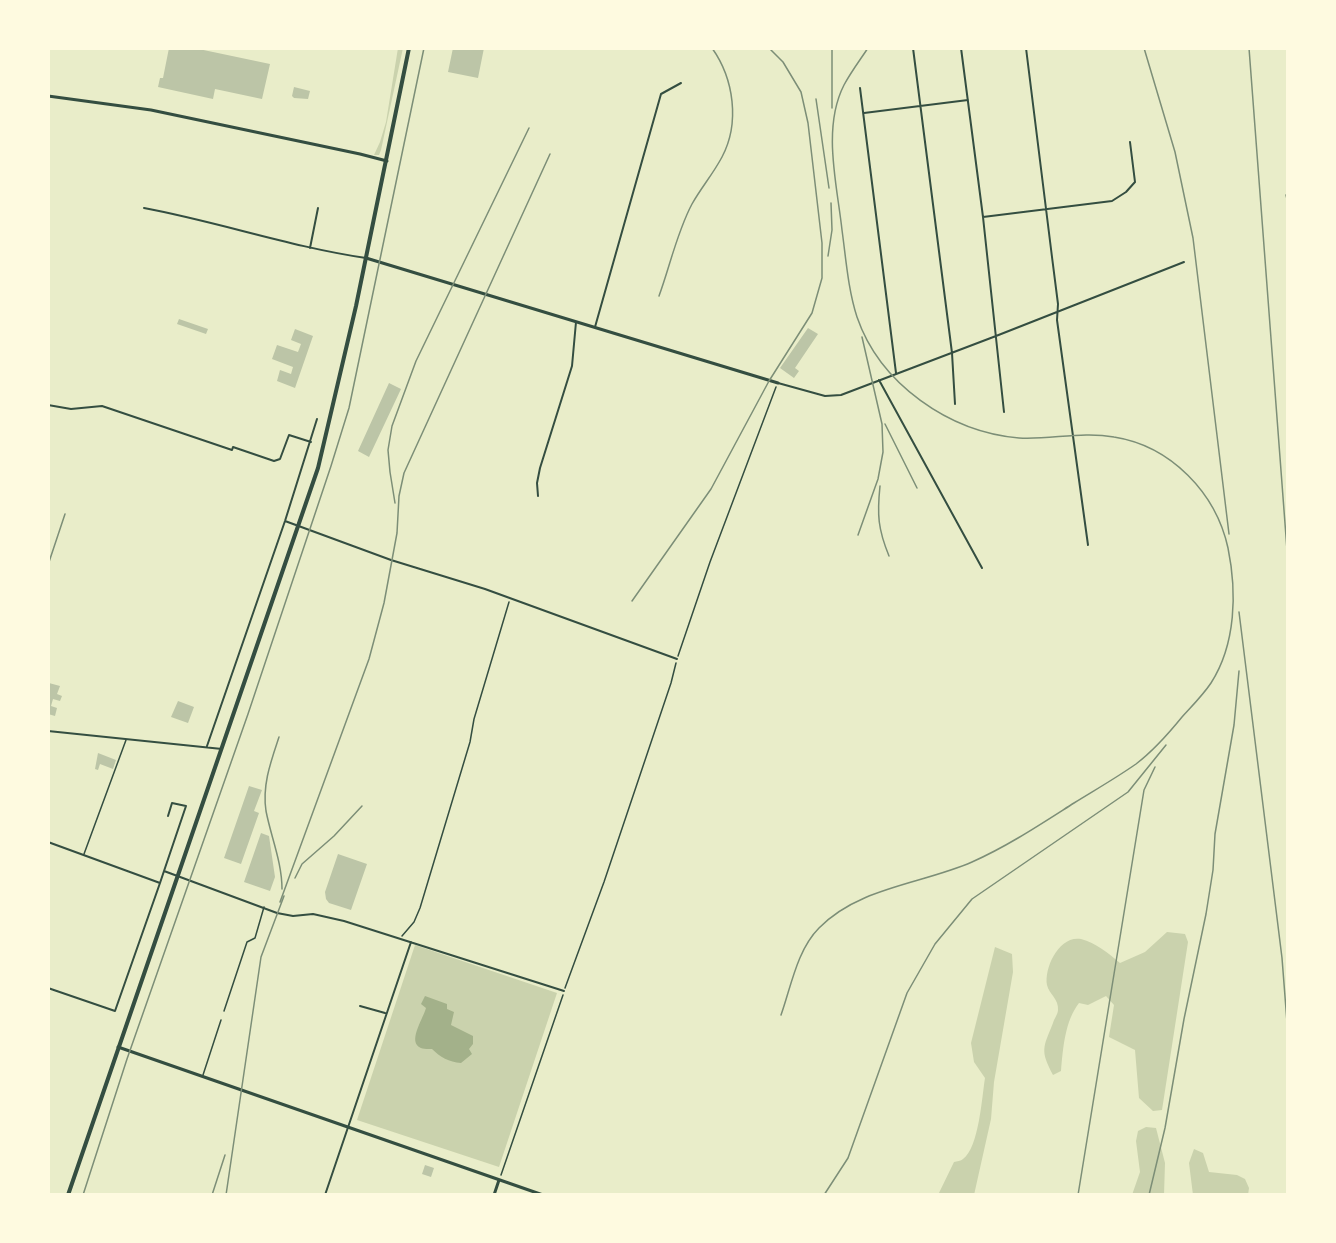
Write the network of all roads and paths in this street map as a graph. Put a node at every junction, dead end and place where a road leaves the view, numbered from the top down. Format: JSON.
{"nodes":[{"id":1,"x":409,"y":48,"type":"edge"},
{"id":2,"x":913,"y":48,"type":"edge"},
{"id":3,"x":961,"y":48,"type":"edge"},
{"id":4,"x":1026,"y":48,"type":"edge"},
{"id":5,"x":681,"y":83,"type":"dead end"},
{"id":6,"x":860,"y":88,"type":"dead end"},
{"id":7,"x":48,"y":96,"type":"edge"},
{"id":8,"x":968,"y":100,"type":"junction"},
{"id":9,"x":921,"y":106,"type":"junction"},
{"id":10,"x":864,"y":113,"type":"junction"},
{"id":11,"x":1130,"y":142,"type":"dead end"},
{"id":12,"x":387,"y":161,"type":"junction"},
{"id":13,"x":144,"y":208,"type":"dead end"},
{"id":14,"x":318,"y":208,"type":"dead end"},
{"id":15,"x":1047,"y":210,"type":"junction"},
{"id":16,"x":983,"y":217,"type":"junction"},
{"id":17,"x":310,"y":248,"type":"junction"},
{"id":18,"x":366,"y":258,"type":"junction"},
{"id":19,"x":1184,"y":262,"type":"dead end"},
{"id":20,"x":1057,"y":313,"type":"junction"},
{"id":21,"x":576,"y":322,"type":"junction"},
{"id":22,"x":595,"y":327,"type":"junction"},
{"id":23,"x":996,"y":336,"type":"junction"},
{"id":24,"x":952,"y":353,"type":"junction"},
{"id":25,"x":896,"y":373,"type":"junction"},
{"id":26,"x":879,"y":380,"type":"junction"},
{"id":27,"x":778,"y":383,"type":"junction"},
{"id":28,"x":955,"y":404,"type":"dead end"},
{"id":29,"x":48,"y":405,"type":"edge"},
{"id":30,"x":1004,"y":412,"type":"dead end"},
{"id":31,"x":317,"y":419,"type":"dead end"},
{"id":32,"x":311,"y":442,"type":"junction"},
{"id":33,"x":538,"y":496,"type":"dead end"},
{"id":34,"x":285,"y":521,"type":"junction"},
{"id":35,"x":298,"y":526,"type":"junction"},
{"id":36,"x":1088,"y":545,"type":"dead end"},
{"id":37,"x":982,"y":568,"type":"dead end"},
{"id":38,"x":510,"y":598,"type":"junction"},
{"id":39,"x":676,"y":659,"type":"junction"},
{"id":40,"x":48,"y":731,"type":"edge"},
{"id":41,"x":126,"y":739,"type":"junction"},
{"id":42,"x":207,"y":746,"type":"junction"},
{"id":43,"x":222,"y":748,"type":"junction"},
{"id":44,"x":168,"y":816,"type":"dead end"},
{"id":45,"x":48,"y":842,"type":"edge"},
{"id":46,"x":83,"y":855,"type":"junction"},
{"id":47,"x":164,"y":871,"type":"junction"},
{"id":48,"x":178,"y":876,"type":"junction"},
{"id":49,"x":160,"y":883,"type":"junction"},
{"id":50,"x":264,"y":907,"type":"junction"},
{"id":51,"x":400,"y":938,"type":"junction"},
{"id":52,"x":411,"y":942,"type":"junction"},
{"id":53,"x":48,"y":988,"type":"edge"},
{"id":54,"x":564,"y":991,"type":"junction"},
{"id":55,"x":360,"y":1006,"type":"dead end"},
{"id":56,"x":224,"y":1011,"type":"dead end"},
{"id":57,"x":385,"y":1013,"type":"junction"},
{"id":58,"x":221,"y":1020,"type":"dead end"},
{"id":59,"x":118,"y":1047,"type":"junction"},
{"id":60,"x":203,"y":1075,"type":"junction"},
{"id":61,"x":349,"y":1126,"type":"junction"},
{"id":62,"x":499,"y":1180,"type":"junction"},
{"id":63,"x":68,"y":1195,"type":"edge"},
{"id":64,"x":325,"y":1195,"type":"edge"},
{"id":65,"x":494,"y":1195,"type":"edge"},
{"id":66,"x":543,"y":1195,"type":"edge"}],
"edges":[{"from":1,"to":12,"type":"main road"},
{"from":2,"to":9,"type":"street"},
{"from":3,"to":8,"type":"street"},
{"from":4,"to":15,"type":"street"},
{"from":5,"to":22,"type":"street"},
{"from":6,"to":10,"type":"street"},
{"from":7,"to":12,"type":"street"},
{"from":8,"to":9,"type":"street"},
{"from":8,"to":16,"type":"street"},
{"from":9,"to":10,"type":"street"},
{"from":9,"to":24,"type":"street"},
{"from":10,"to":25,"type":"street"},
{"from":11,"to":15,"type":"street"},
{"from":12,"to":18,"type":"main road"},
{"from":13,"to":17,"type":"street"},
{"from":14,"to":17,"type":"street"},
{"from":15,"to":16,"type":"street"},
{"from":15,"to":20,"type":"street"},
{"from":16,"to":23,"type":"street"},
{"from":17,"to":18,"type":"street"},
{"from":18,"to":21,"type":"street"},
{"from":18,"to":35,"type":"main road"},
{"from":19,"to":20,"type":"street"},
{"from":20,"to":23,"type":"street"},
{"from":20,"to":36,"type":"street"},
{"from":21,"to":22,"type":"street"},
{"from":21,"to":33,"type":"street"},
{"from":22,"to":27,"type":"street"},
{"from":23,"to":24,"type":"street"},
{"from":23,"to":30,"type":"street"},
{"from":24,"to":25,"type":"street"},
{"from":24,"to":28,"type":"street"},
{"from":25,"to":26,"type":"street"},
{"from":26,"to":27,"type":"street"},
{"from":26,"to":37,"type":"street"},
{"from":27,"to":39,"type":"path"},
{"from":29,"to":32,"type":"street"},
{"from":31,"to":32,"type":"street"},
{"from":32,"to":34,"type":"street"},
{"from":34,"to":35,"type":"street"},
{"from":34,"to":42,"type":"street"},
{"from":35,"to":38,"type":"street"},
{"from":35,"to":43,"type":"main road"},
{"from":38,"to":39,"type":"street"},
{"from":38,"to":51,"type":"path"},
{"from":39,"to":54,"type":"path"},
{"from":40,"to":41,"type":"street"},
{"from":41,"to":42,"type":"street"},
{"from":41,"to":46,"type":"lane"},
{"from":42,"to":43,"type":"street"},
{"from":43,"to":48,"type":"main road"},
{"from":44,"to":47,"type":"street"},
{"from":45,"to":46,"type":"street"},
{"from":46,"to":49,"type":"street"},
{"from":47,"to":48,"type":"street"},
{"from":47,"to":49,"type":"street"},
{"from":48,"to":50,"type":"street"},
{"from":48,"to":59,"type":"main road"},
{"from":49,"to":53,"type":"street"},
{"from":50,"to":51,"type":"street"},
{"from":50,"to":56,"type":"lane"},
{"from":51,"to":52,"type":"street"},
{"from":52,"to":54,"type":"street"},
{"from":52,"to":57,"type":"street"},
{"from":54,"to":62,"type":"path"},
{"from":55,"to":57,"type":"street"},
{"from":57,"to":61,"type":"street"},
{"from":58,"to":60,"type":"lane"},
{"from":59,"to":60,"type":"street"},
{"from":59,"to":63,"type":"main road"},
{"from":60,"to":61,"type":"street"},
{"from":61,"to":62,"type":"street"},
{"from":61,"to":64,"type":"street"},
{"from":62,"to":65,"type":"street"},
{"from":62,"to":66,"type":"street"}]}
